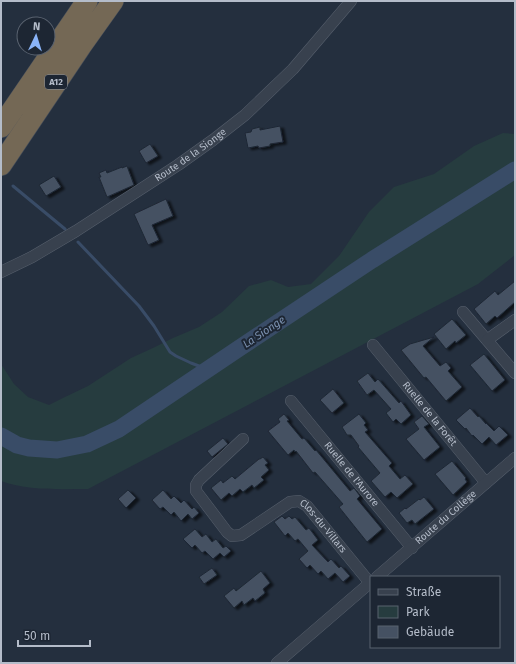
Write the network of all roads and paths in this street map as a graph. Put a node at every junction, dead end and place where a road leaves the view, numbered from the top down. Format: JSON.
{"nodes":[{"id":1,"x":87,"y":1,"type":"edge"},
{"id":2,"x":96,"y":1,"type":"edge"},
{"id":3,"x":113,"y":1,"type":"edge"},
{"id":4,"x":351,"y":1,"type":"edge"},
{"id":5,"x":1,"y":127,"type":"edge"},
{"id":6,"x":1,"y":140,"type":"edge"},
{"id":7,"x":1,"y":165,"type":"edge"},
{"id":8,"x":1,"y":272,"type":"edge"},
{"id":9,"x":463,"y":312,"type":"dead end"},
{"id":10,"x":515,"y":320,"type":"edge"},
{"id":11,"x":487,"y":340,"type":"junction"},
{"id":12,"x":372,"y":345,"type":"dead end"},
{"id":13,"x":515,"y":373,"type":"edge"},
{"id":14,"x":291,"y":401,"type":"dead end"},
{"id":15,"x":242,"y":438,"type":"dead end"},
{"id":16,"x":515,"y":458,"type":"edge"},
{"id":17,"x":486,"y":483,"type":"junction"},
{"id":18,"x":412,"y":548,"type":"junction"},
{"id":19,"x":379,"y":576,"type":"edge"},
{"id":20,"x":370,"y":578,"type":"edge"},
{"id":21,"x":370,"y":584,"type":"edge"},
{"id":22,"x":277,"y":663,"type":"edge"}],
"edges":[{"from":1,"to":5,"type":"highway"},
{"from":2,"to":6,"type":"highway","number":"A12"},
{"from":3,"to":7,"type":"highway","number":"A12"},
{"from":4,"to":8,"type":"street","name":"Route de la Sionge"},
{"from":9,"to":11,"type":"street"},
{"from":10,"to":11,"type":"street"},
{"from":11,"to":13,"type":"street"},
{"from":12,"to":17,"type":"street","name":"Ruelle de la Forêt"},
{"from":14,"to":18,"type":"street","name":"Ruelle de l'Aurore"},
{"from":15,"to":20,"type":"street","name":"Clos-du-Villars"},
{"from":16,"to":17,"type":"street","name":"Route du Collège"},
{"from":17,"to":18,"type":"street","name":"Route du Collège"},
{"from":18,"to":19,"type":"street","name":"Route du Collège"},
{"from":21,"to":22,"type":"street","name":"Route du Collège"}]}
